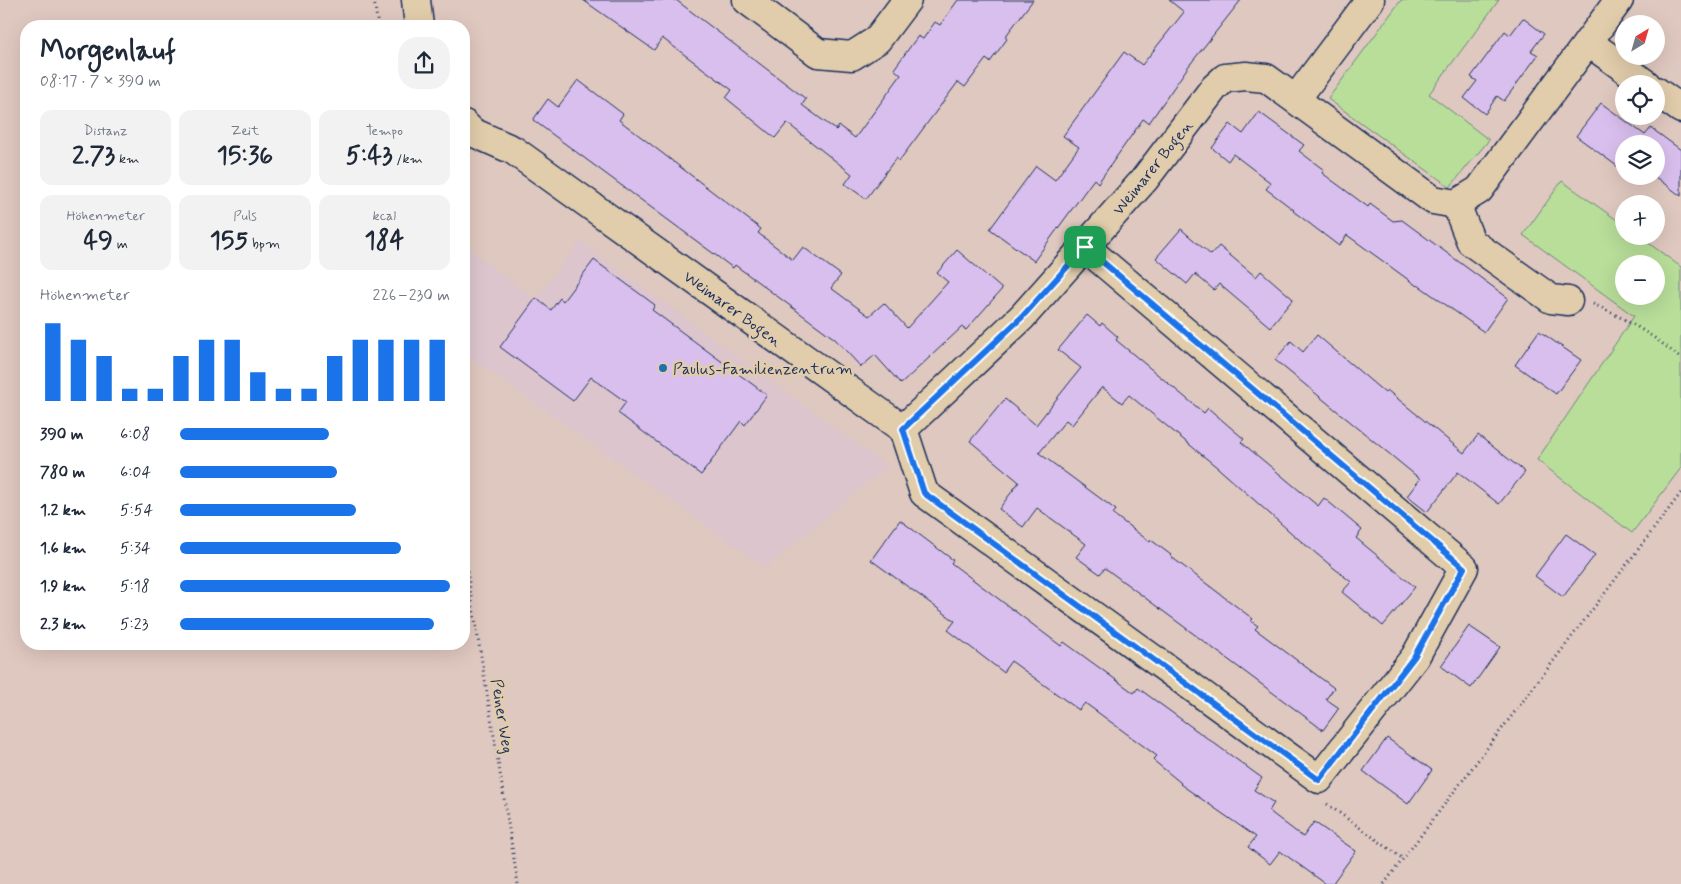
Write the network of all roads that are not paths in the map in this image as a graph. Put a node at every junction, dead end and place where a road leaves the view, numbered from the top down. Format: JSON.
{"nodes":[{"id":1,"x":416,"y":0,"type":"edge"},
{"id":2,"x":747,"y":0,"type":"edge"},
{"id":3,"x":907,"y":0,"type":"edge"},
{"id":4,"x":1370,"y":0,"type":"edge"},
{"id":5,"x":1619,"y":0,"type":"edge"},
{"id":6,"x":418,"y":20,"type":"edge"},
{"id":7,"x":1588,"y":42,"type":"junction"},
{"id":8,"x":1634,"y":75,"type":"edge"},
{"id":9,"x":1665,"y":97,"type":"edge"},
{"id":10,"x":1296,"y":99,"type":"junction"},
{"id":11,"x":1681,"y":109,"type":"edge"},
{"id":12,"x":470,"y":130,"type":"edge"},
{"id":13,"x":1456,"y":204,"type":"junction"},
{"id":14,"x":1085,"y":247,"type":"junction"},
{"id":15,"x":1568,"y":301,"type":"road end"},
{"id":16,"x":903,"y":429,"type":"junction"}],
"edges":[{"from":1,"to":6,"type":"street"},
{"from":2,"to":3,"type":"street"},
{"from":4,"to":10,"type":"street"},
{"from":5,"to":7,"type":"street"},
{"from":7,"to":8,"type":"street"},
{"from":7,"to":13,"type":"street"},
{"from":9,"to":11,"type":"street"},
{"from":10,"to":13,"type":"street","name":"Weimarer Bogen"},
{"from":10,"to":14,"type":"street","name":"Weimarer Bogen"},
{"from":12,"to":16,"type":"street","name":"Weimarer Bogen"},
{"from":13,"to":15,"type":"street"},
{"from":14,"to":16,"type":"street","name":"Weimarer Bogen"},
{"from":14,"to":16,"type":"street"}]}
